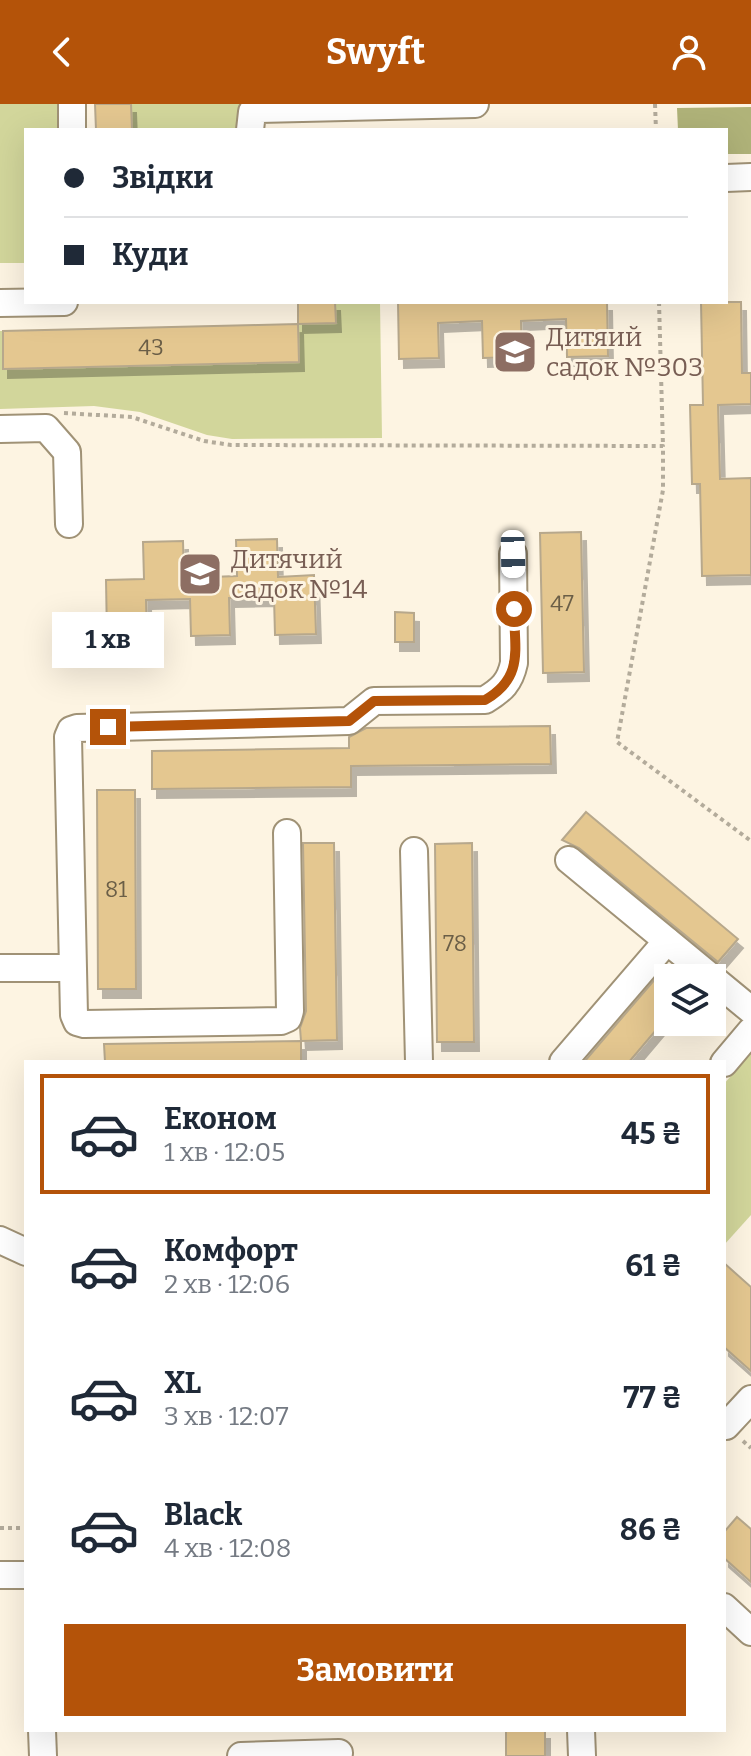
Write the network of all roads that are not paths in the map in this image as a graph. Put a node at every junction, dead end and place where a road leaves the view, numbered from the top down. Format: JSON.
{"nodes":[{"id":1,"x":72,"y":104,"type":"edge"},
{"id":2,"x":475,"y":104,"type":"edge"},
{"id":3,"x":72,"y":128,"type":"edge"},
{"id":4,"x":250,"y":128,"type":"edge"},
{"id":5,"x":751,"y":177,"type":"edge"},
{"id":6,"x":728,"y":178,"type":"edge"},
{"id":7,"x":0,"y":303,"type":"edge"},
{"id":8,"x":24,"y":303,"type":"edge"},
{"id":9,"x":0,"y":429,"type":"edge"},
{"id":10,"x":69,"y":524,"type":"dead end"},
{"id":11,"x":513,"y":554,"type":"dead end"},
{"id":12,"x":287,"y":833,"type":"dead end"},
{"id":13,"x":414,"y":851,"type":"dead end"},
{"id":14,"x":569,"y":860,"type":"dead end"},
{"id":15,"x":667,"y":941,"type":"junction"},
{"id":16,"x":0,"y":968,"type":"edge"},
{"id":17,"x":72,"y":968,"type":"junction"},
{"id":18,"x":751,"y":1010,"type":"edge"},
{"id":19,"x":751,"y":1031,"type":"edge"},
{"id":20,"x":419,"y":1060,"type":"edge"},
{"id":21,"x":565,"y":1060,"type":"edge"},
{"id":22,"x":726,"y":1061,"type":"edge"},
{"id":23,"x":0,"y":1240,"type":"edge"},
{"id":24,"x":24,"y":1251,"type":"edge"},
{"id":25,"x":751,"y":1399,"type":"edge"},
{"id":26,"x":726,"y":1431,"type":"edge"},
{"id":27,"x":0,"y":1575,"type":"edge"},
{"id":28,"x":24,"y":1575,"type":"edge"},
{"id":29,"x":726,"y":1609,"type":"edge"},
{"id":30,"x":751,"y":1632,"type":"edge"},
{"id":31,"x":42,"y":1732,"type":"edge"},
{"id":32,"x":581,"y":1732,"type":"edge"},
{"id":33,"x":339,"y":1753,"type":"dead end"},
{"id":34,"x":43,"y":1756,"type":"edge"},
{"id":35,"x":241,"y":1756,"type":"edge"},
{"id":36,"x":582,"y":1756,"type":"edge"}],
"edges":[{"from":1,"to":3,"type":"street"},
{"from":2,"to":4,"type":"street"},
{"from":5,"to":6,"type":"street"},
{"from":7,"to":8,"type":"street"},
{"from":9,"to":10,"type":"street"},
{"from":11,"to":17,"type":"street"},
{"from":12,"to":17,"type":"street"},
{"from":13,"to":20,"type":"street"},
{"from":14,"to":15,"type":"street"},
{"from":15,"to":18,"type":"street"},
{"from":15,"to":21,"type":"street"},
{"from":16,"to":17,"type":"street"},
{"from":19,"to":22,"type":"street"},
{"from":23,"to":24,"type":"street"},
{"from":25,"to":26,"type":"street"},
{"from":27,"to":28,"type":"street"},
{"from":29,"to":30,"type":"street"},
{"from":31,"to":34,"type":"street"},
{"from":32,"to":36,"type":"street"},
{"from":33,"to":35,"type":"street"}]}
